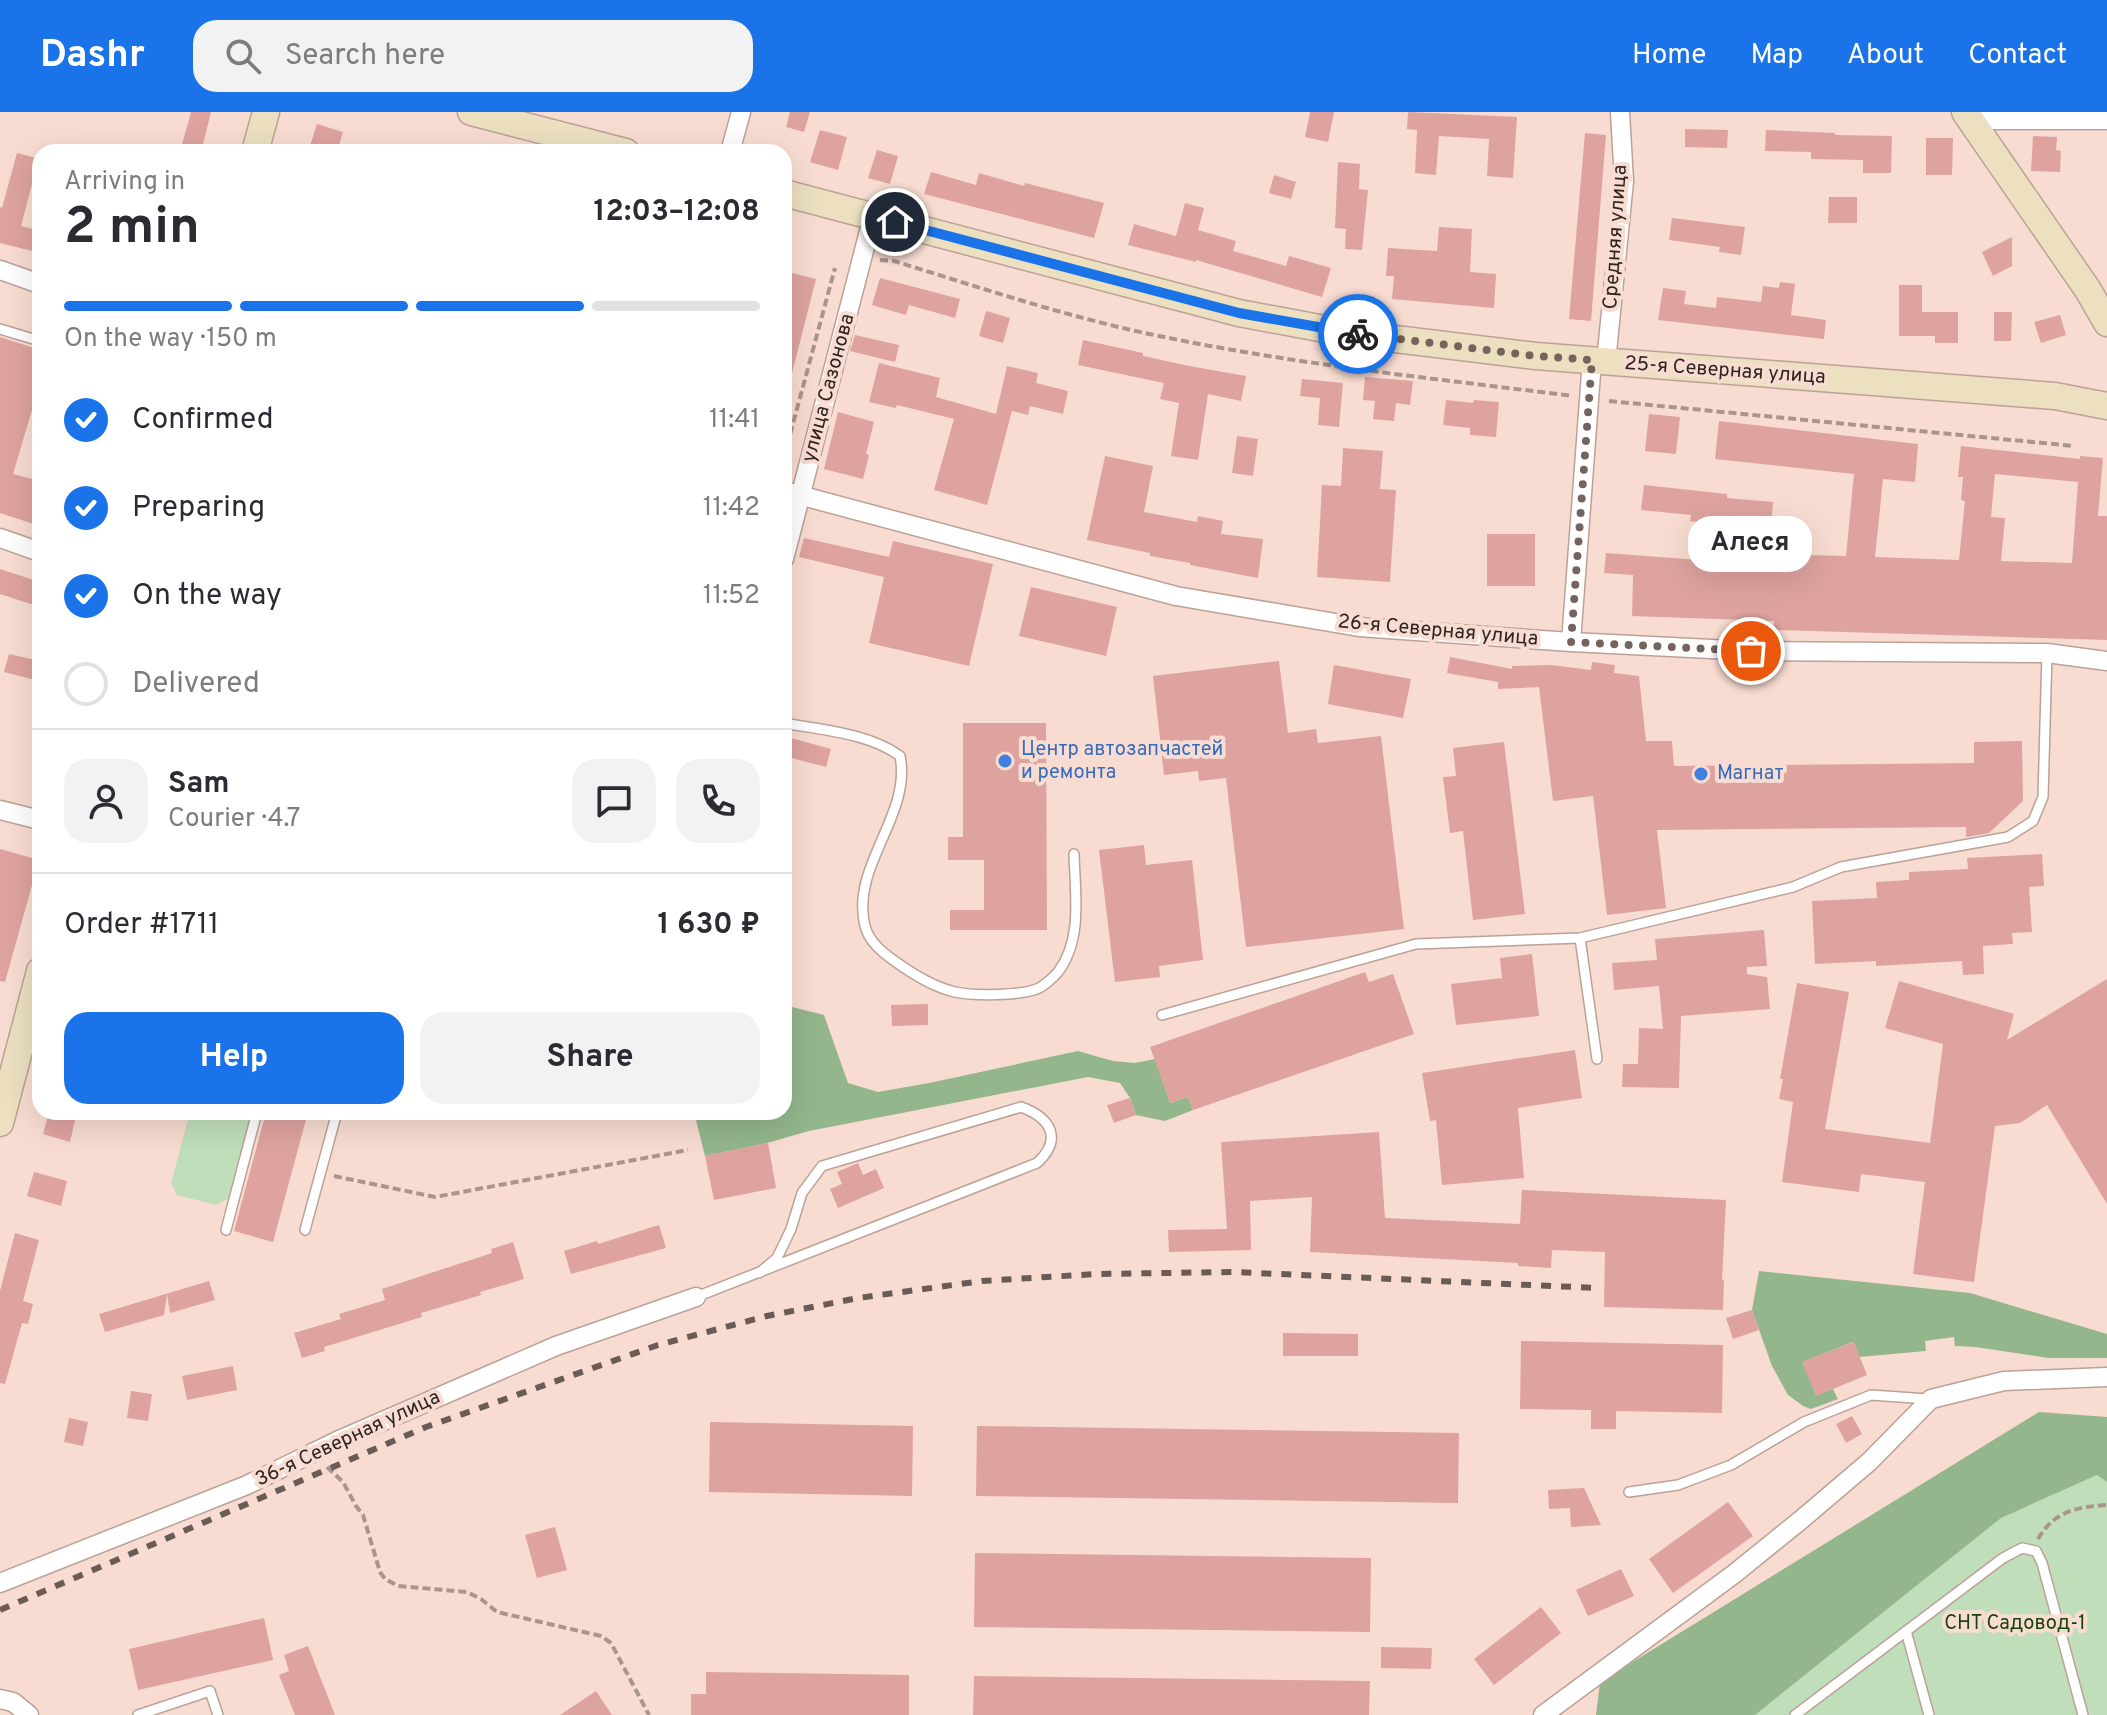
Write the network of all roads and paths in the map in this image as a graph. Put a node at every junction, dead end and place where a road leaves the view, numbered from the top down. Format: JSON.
{"nodes":[{"id":1,"x":266,"y":112,"type":"edge"},
{"id":2,"x":471,"y":112,"type":"edge"},
{"id":3,"x":741,"y":112,"type":"edge"},
{"id":4,"x":1620,"y":112,"type":"edge"},
{"id":5,"x":1965,"y":114,"type":"edge"},
{"id":6,"x":2107,"y":120,"type":"edge"},
{"id":7,"x":257,"y":144,"type":"edge"},
{"id":8,"x":595,"y":144,"type":"edge"},
{"id":9,"x":732,"y":144,"type":"edge"},
{"id":10,"x":792,"y":195,"type":"edge"},
{"id":11,"x":873,"y":216,"type":"junction"},
{"id":12,"x":835,"y":268,"type":"dead end"},
{"id":13,"x":0,"y":270,"type":"edge"},
{"id":14,"x":32,"y":281,"type":"edge"},
{"id":15,"x":2107,"y":323,"type":"edge"},
{"id":16,"x":0,"y":329,"type":"edge"},
{"id":17,"x":32,"y":339,"type":"edge"},
{"id":18,"x":1599,"y":361,"type":"junction"},
{"id":19,"x":2107,"y":406,"type":"edge"},
{"id":20,"x":792,"y":427,"type":"edge"},
{"id":21,"x":792,"y":493,"type":"edge"},
{"id":22,"x":0,"y":538,"type":"edge"},
{"id":23,"x":32,"y":549,"type":"edge"},
{"id":24,"x":1571,"y":642,"type":"junction"},
{"id":25,"x":2047,"y":653,"type":"junction"},
{"id":26,"x":2107,"y":661,"type":"edge"},
{"id":27,"x":792,"y":725,"type":"edge"},
{"id":28,"x":0,"y":810,"type":"edge"},
{"id":29,"x":32,"y":818,"type":"edge"},
{"id":30,"x":1074,"y":854,"type":"dead end"},
{"id":31,"x":1580,"y":938,"type":"junction"},
{"id":32,"x":32,"y":1001,"type":"edge"},
{"id":33,"x":1162,"y":1015,"type":"dead end"},
{"id":34,"x":1597,"y":1059,"type":"dead end"},
{"id":35,"x":255,"y":1120,"type":"edge"},
{"id":36,"x":335,"y":1120,"type":"edge"},
{"id":37,"x":0,"y":1123,"type":"edge"},
{"id":38,"x":688,"y":1150,"type":"dead end"},
{"id":39,"x":320,"y":1173,"type":"junction"},
{"id":40,"x":226,"y":1230,"type":"dead end"},
{"id":41,"x":305,"y":1230,"type":"dead end"},
{"id":42,"x":759,"y":1273,"type":"junction"},
{"id":43,"x":696,"y":1297,"type":"joint"},
{"id":44,"x":2107,"y":1377,"type":"edge"},
{"id":45,"x":1931,"y":1399,"type":"junction"},
{"id":46,"x":305,"y":1456,"type":"junction"},
{"id":47,"x":1629,"y":1492,"type":"dead end"},
{"id":48,"x":2107,"y":1505,"type":"edge"},
{"id":49,"x":2036,"y":1551,"type":"junction"},
{"id":50,"x":0,"y":1583,"type":"edge"},
{"id":51,"x":1906,"y":1631,"type":"junction"},
{"id":52,"x":0,"y":1699,"type":"edge"},
{"id":53,"x":29,"y":1715,"type":"edge"},
{"id":54,"x":138,"y":1715,"type":"edge"},
{"id":55,"x":218,"y":1715,"type":"edge"},
{"id":56,"x":649,"y":1715,"type":"edge"},
{"id":57,"x":1543,"y":1715,"type":"edge"},
{"id":58,"x":1795,"y":1715,"type":"edge"},
{"id":59,"x":1929,"y":1715,"type":"edge"},
{"id":60,"x":2083,"y":1715,"type":"edge"}],
"edges":[{"from":1,"to":7,"type":"main road"},
{"from":2,"to":8,"type":"main road"},
{"from":3,"to":9,"type":"street"},
{"from":4,"to":18,"type":"street","name":"Средняя улица"},
{"from":5,"to":6,"type":"street"},
{"from":5,"to":15,"type":"main road"},
{"from":10,"to":11,"type":"main road","name":"25-я Северная улица"},
{"from":11,"to":18,"type":"main road","name":"25-я Северная улица"},
{"from":11,"to":21,"type":"street","name":"улица Сазонова"},
{"from":12,"to":20,"type":"path"},
{"from":13,"to":14,"type":"street"},
{"from":16,"to":17,"type":"lane"},
{"from":18,"to":19,"type":"main road","name":"25-я Северная улица"},
{"from":18,"to":24,"type":"street","name":"Средняя улица"},
{"from":21,"to":24,"type":"street","name":"26-я Северная улица"},
{"from":22,"to":23,"type":"street"},
{"from":24,"to":25,"type":"street","name":"26-я Северная улица"},
{"from":25,"to":26,"type":"street","name":"26-я Северная улица"},
{"from":25,"to":31,"type":"lane"},
{"from":27,"to":30,"type":"lane"},
{"from":28,"to":29,"type":"street"},
{"from":31,"to":33,"type":"lane"},
{"from":31,"to":34,"type":"lane"},
{"from":32,"to":37,"type":"main road"},
{"from":35,"to":40,"type":"lane"},
{"from":36,"to":39,"type":"lane"},
{"from":38,"to":39,"type":"path"},
{"from":39,"to":41,"type":"lane"},
{"from":42,"to":42,"type":"lane"},
{"from":42,"to":43,"type":"lane"},
{"from":43,"to":46,"type":"street","name":"36-я Северная улица"},
{"from":44,"to":45,"type":"street"},
{"from":45,"to":47,"type":"lane"},
{"from":45,"to":57,"type":"street"},
{"from":46,"to":50,"type":"street","name":"36-я Северная улица"},
{"from":46,"to":56,"type":"path"},
{"from":48,"to":49,"type":"path"},
{"from":49,"to":51,"type":"lane"},
{"from":49,"to":60,"type":"lane"},
{"from":51,"to":58,"type":"lane"},
{"from":51,"to":59,"type":"lane"},
{"from":52,"to":53,"type":"street"},
{"from":54,"to":55,"type":"lane"}]}
